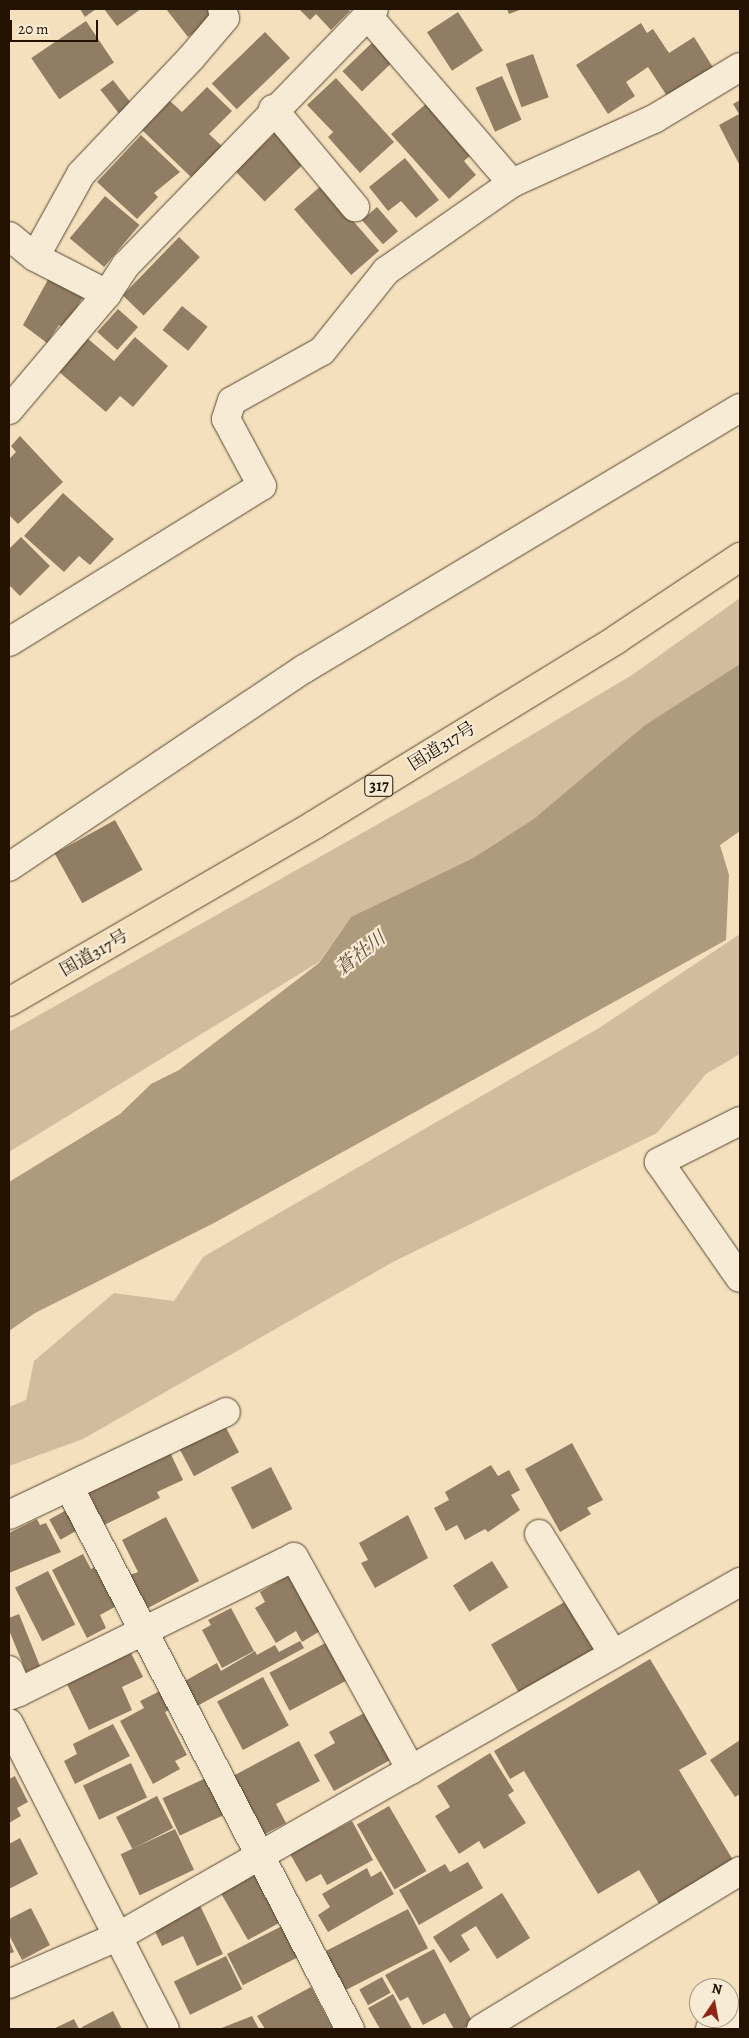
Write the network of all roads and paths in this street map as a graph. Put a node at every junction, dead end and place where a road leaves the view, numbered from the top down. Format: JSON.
{"nodes":[{"id":1,"x":222,"y":9,"type":"edge"},
{"id":2,"x":371,"y":12,"type":"edge"},
{"id":3,"x":740,"y":67,"type":"edge"},
{"id":4,"x":273,"y":110,"type":"junction"},
{"id":5,"x":512,"y":183,"type":"junction"},
{"id":6,"x":355,"y":207,"type":"dead end"},
{"id":7,"x":9,"y":236,"type":"edge"},
{"id":8,"x":34,"y":257,"type":"junction"},
{"id":9,"x":107,"y":294,"type":"junction"},
{"id":10,"x":740,"y":408,"type":"edge"},
{"id":11,"x":9,"y":410,"type":"edge"},
{"id":12,"x":740,"y":557,"type":"edge"},
{"id":13,"x":9,"y":642,"type":"edge"},
{"id":14,"x":9,"y":867,"type":"edge"},
{"id":15,"x":9,"y":1002,"type":"edge"},
{"id":16,"x":740,"y":1121,"type":"edge"},
{"id":17,"x":740,"y":1278,"type":"edge"},
{"id":18,"x":226,"y":1412,"type":"dead end"},
{"id":19,"x":69,"y":1487,"type":"junction"},
{"id":20,"x":9,"y":1515,"type":"edge"},
{"id":21,"x":540,"y":1534,"type":"dead end"},
{"id":22,"x":740,"y":1582,"type":"edge"},
{"id":23,"x":143,"y":1631,"type":"junction"},
{"id":24,"x":613,"y":1654,"type":"junction"},
{"id":25,"x":12,"y":1686,"type":"edge"},
{"id":26,"x":9,"y":1723,"type":"edge"},
{"id":27,"x":411,"y":1770,"type":"junction"},
{"id":28,"x":258,"y":1857,"type":"junction"},
{"id":29,"x":740,"y":1871,"type":"edge"},
{"id":30,"x":119,"y":1936,"type":"junction"},
{"id":31,"x":9,"y":1984,"type":"edge"},
{"id":32,"x":740,"y":2017,"type":"edge"},
{"id":33,"x":165,"y":2029,"type":"edge"},
{"id":34,"x":350,"y":2029,"type":"edge"},
{"id":35,"x":481,"y":2029,"type":"edge"},
{"id":36,"x":710,"y":2029,"type":"edge"}],
"edges":[{"from":1,"to":8,"type":"street"},
{"from":2,"to":4,"type":"street"},
{"from":2,"to":5,"type":"street"},
{"from":3,"to":5,"type":"street"},
{"from":4,"to":6,"type":"street"},
{"from":4,"to":9,"type":"street"},
{"from":5,"to":13,"type":"street"},
{"from":7,"to":8,"type":"street"},
{"from":8,"to":9,"type":"street"},
{"from":9,"to":11,"type":"street"},
{"from":10,"to":14,"type":"street"},
{"from":12,"to":15,"type":"highway","name":"国道317号","number":"317"},
{"from":16,"to":17,"type":"street"},
{"from":18,"to":19,"type":"street"},
{"from":19,"to":20,"type":"street"},
{"from":19,"to":23,"type":"street"},
{"from":21,"to":24,"type":"street"},
{"from":22,"to":24,"type":"street"},
{"from":23,"to":25,"type":"street"},
{"from":23,"to":27,"type":"street"},
{"from":23,"to":28,"type":"street"},
{"from":24,"to":27,"type":"street"},
{"from":26,"to":30,"type":"street"},
{"from":27,"to":28,"type":"street"},
{"from":28,"to":30,"type":"street"},
{"from":28,"to":34,"type":"street"},
{"from":29,"to":35,"type":"street"},
{"from":30,"to":31,"type":"street"},
{"from":30,"to":33,"type":"street"},
{"from":32,"to":36,"type":"street"}]}
